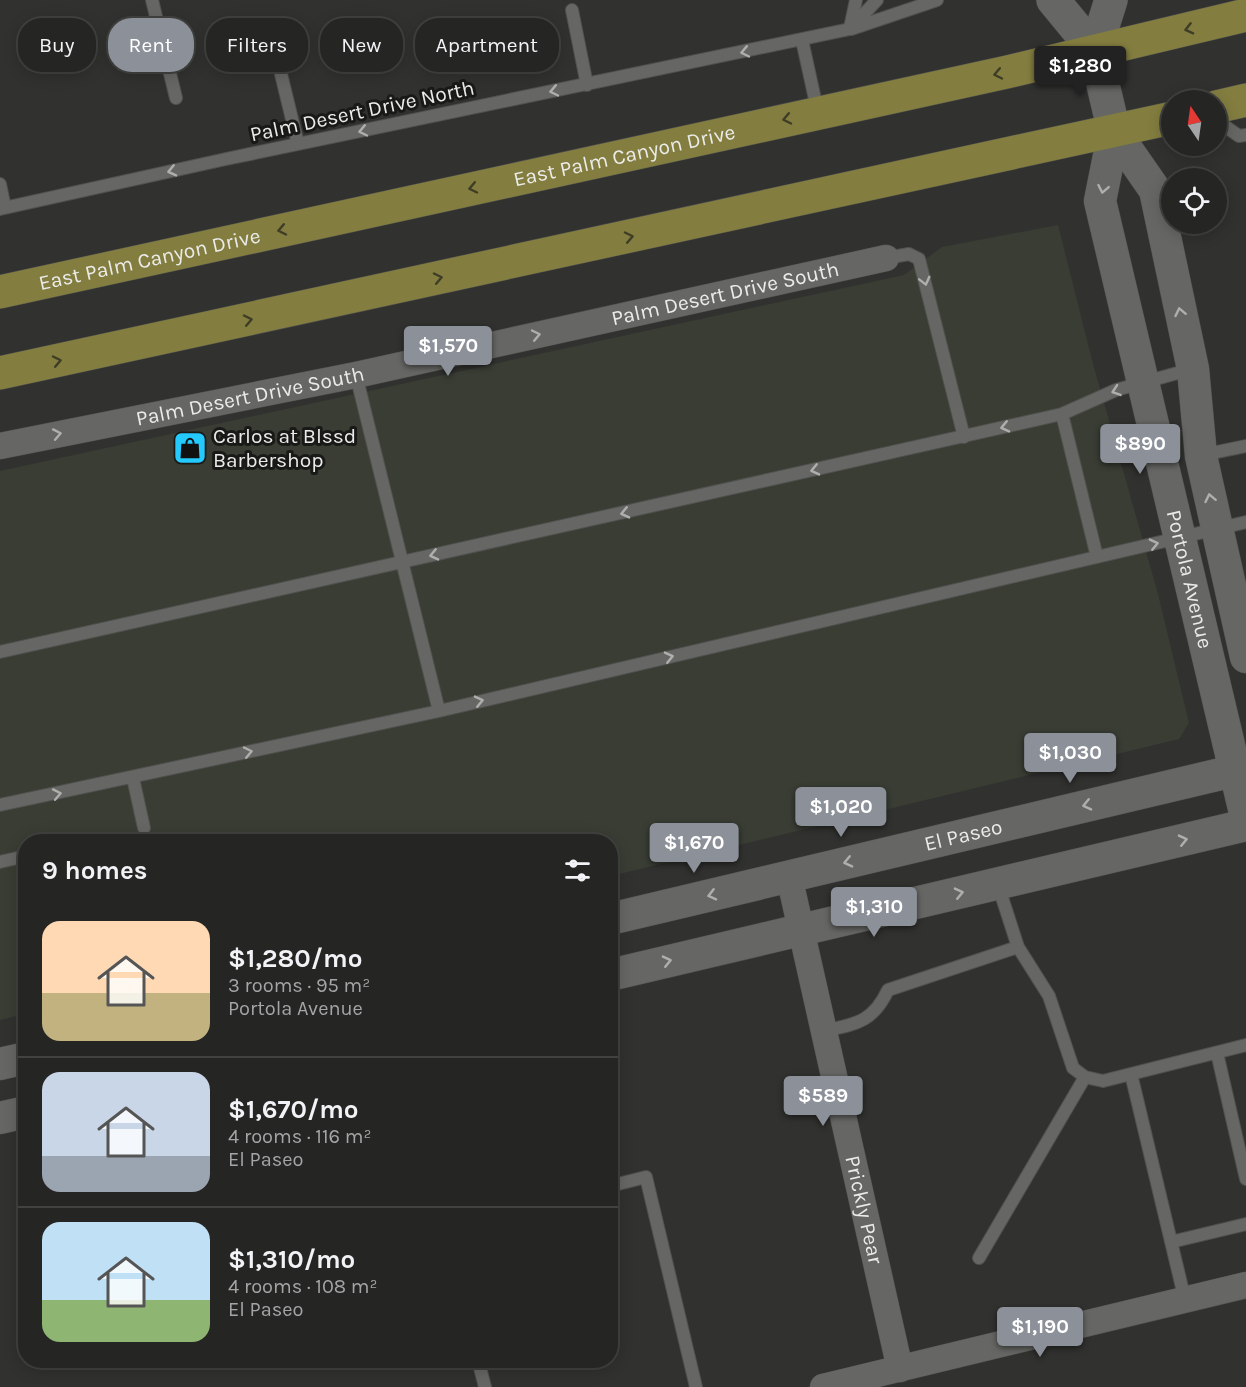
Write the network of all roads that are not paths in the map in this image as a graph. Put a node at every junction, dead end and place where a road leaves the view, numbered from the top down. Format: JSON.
{"nodes":[{"id":1,"x":152,"y":0,"type":"edge"},
{"id":2,"x":856,"y":0,"type":"edge"},
{"id":3,"x":877,"y":0,"type":"edge"},
{"id":4,"x":937,"y":0,"type":"edge"},
{"id":5,"x":1053,"y":0,"type":"edge"},
{"id":6,"x":1111,"y":0,"type":"edge"},
{"id":7,"x":572,"y":10,"type":"dead end"},
{"id":8,"x":1246,"y":15,"type":"edge"},
{"id":9,"x":850,"y":29,"type":"junction"},
{"id":10,"x":802,"y":40,"type":"junction"},
{"id":11,"x":1095,"y":51,"type":"junction"},
{"id":12,"x":281,"y":74,"type":"dead end"},
{"id":13,"x":587,"y":84,"type":"junction"},
{"id":14,"x":176,"y":98,"type":"dead end"},
{"id":15,"x":1246,"y":100,"type":"edge"},
{"id":16,"x":1227,"y":105,"type":"edge"},
{"id":17,"x":818,"y":113,"type":"junction"},
{"id":18,"x":1161,"y":120,"type":"edge"},
{"id":19,"x":1227,"y":126,"type":"edge"},
{"id":20,"x":1114,"y":131,"type":"junction"},
{"id":21,"x":1242,"y":135,"type":"edge"},
{"id":22,"x":298,"y":144,"type":"junction"},
{"id":23,"x":0,"y":184,"type":"edge"},
{"id":24,"x":3,"y":209,"type":"edge"},
{"id":25,"x":886,"y":258,"type":"joint"},
{"id":26,"x":0,"y":292,"type":"edge"},
{"id":27,"x":1193,"y":369,"type":"junction"},
{"id":28,"x":0,"y":373,"type":"edge"},
{"id":29,"x":356,"y":375,"type":"junction"},
{"id":30,"x":1143,"y":382,"type":"junction"},
{"id":31,"x":1062,"y":414,"type":"junction"},
{"id":32,"x":964,"y":437,"type":"junction"},
{"id":33,"x":0,"y":446,"type":"edge"},
{"id":34,"x":1246,"y":446,"type":"edge"},
{"id":35,"x":1201,"y":456,"type":"junction"},
{"id":36,"x":1232,"y":526,"type":"edge"},
{"id":37,"x":1182,"y":545,"type":"junction"},
{"id":38,"x":1097,"y":557,"type":"junction"},
{"id":39,"x":404,"y":562,"type":"junction"},
{"id":40,"x":1238,"y":583,"type":"edge"},
{"id":41,"x":1241,"y":613,"type":"edge"},
{"id":42,"x":0,"y":652,"type":"edge"},
{"id":43,"x":1246,"y":657,"type":"edge"},
{"id":44,"x":439,"y":711,"type":"junction"},
{"id":45,"x":1242,"y":772,"type":"edge"},
{"id":46,"x":133,"y":778,"type":"junction"},
{"id":47,"x":0,"y":806,"type":"edge"},
{"id":48,"x":1246,"y":817,"type":"edge"},
{"id":49,"x":1246,"y":825,"type":"edge"},
{"id":50,"x":144,"y":828,"type":"dead end"},
{"id":51,"x":18,"y":858,"type":"edge"},
{"id":52,"x":0,"y":862,"type":"edge"},
{"id":53,"x":789,"y":876,"type":"junction"},
{"id":54,"x":998,"y":884,"type":"junction"},
{"id":55,"x":618,"y":917,"type":"edge"},
{"id":56,"x":801,"y":930,"type":"junction"},
{"id":57,"x":1018,"y":947,"type":"junction"},
{"id":58,"x":618,"y":973,"type":"edge"},
{"id":59,"x":824,"y":1031,"type":"junction"},
{"id":60,"x":1246,"y":1045,"type":"edge"},
{"id":61,"x":1217,"y":1053,"type":"junction"},
{"id":62,"x":18,"y":1060,"type":"edge"},
{"id":63,"x":0,"y":1064,"type":"edge"},
{"id":64,"x":1131,"y":1074,"type":"junction"},
{"id":65,"x":1085,"y":1077,"type":"junction"},
{"id":66,"x":18,"y":1114,"type":"edge"},
{"id":67,"x":0,"y":1118,"type":"edge"},
{"id":68,"x":1246,"y":1179,"type":"edge"},
{"id":69,"x":618,"y":1184,"type":"edge"},
{"id":70,"x":1246,"y":1224,"type":"edge"},
{"id":71,"x":1171,"y":1242,"type":"junction"},
{"id":72,"x":979,"y":1258,"type":"dead end"},
{"id":73,"x":1246,"y":1285,"type":"edge"},
{"id":74,"x":1185,"y":1300,"type":"junction"},
{"id":75,"x":480,"y":1368,"type":"edge"},
{"id":76,"x":900,"y":1369,"type":"junction"},
{"id":77,"x":485,"y":1387,"type":"edge"},
{"id":78,"x":696,"y":1387,"type":"edge"},
{"id":79,"x":823,"y":1387,"type":"edge"}],
"edges":[{"from":1,"to":14,"type":"lane"},
{"from":2,"to":9,"type":"lane"},
{"from":3,"to":9,"type":"lane"},
{"from":4,"to":9,"type":"lane","name":"Palm Desert Drive North"},
{"from":5,"to":11,"type":"main road","name":"Portola Avenue"},
{"from":6,"to":11,"type":"main road"},
{"from":7,"to":13,"type":"lane"},
{"from":8,"to":11,"type":"main road","name":"East Palm Canyon Drive","one_way":true},
{"from":9,"to":10,"type":"lane","name":"Palm Desert Drive North"},
{"from":10,"to":13,"type":"lane","name":"Palm Desert Drive North","one_way":true},
{"from":10,"to":17,"type":"lane"},
{"from":11,"to":17,"type":"main road","name":"East Palm Canyon Drive","one_way":true},
{"from":11,"to":20,"type":"main road","name":"Portola Avenue"},
{"from":12,"to":22,"type":"lane"},
{"from":13,"to":22,"type":"lane","name":"Palm Desert Drive North","one_way":true},
{"from":15,"to":16,"type":"main road"},
{"from":17,"to":26,"type":"main road","name":"East Palm Canyon Drive","one_way":true},
{"from":18,"to":20,"type":"main road"},
{"from":19,"to":21,"type":"lane"},
{"from":27,"to":20,"type":"street","name":"Portola Avenue","one_way":true},
{"from":28,"to":20,"type":"main road","one_way":true},
{"from":20,"to":30,"type":"street","name":"Portola Avenue","one_way":true},
{"from":22,"to":24,"type":"lane","name":"Palm Desert Drive North","one_way":true},
{"from":23,"to":24,"type":"lane"},
{"from":29,"to":25,"type":"street","name":"Palm Desert Drive South","one_way":true},
{"from":25,"to":32,"type":"lane","one_way":true},
{"from":27,"to":30,"type":"lane"},
{"from":27,"to":35,"type":"street","name":"Portola Avenue"},
{"from":33,"to":29,"type":"street","name":"Palm Desert Drive South","one_way":true},
{"from":29,"to":39,"type":"lane"},
{"from":30,"to":31,"type":"lane","one_way":true},
{"from":30,"to":37,"type":"street","name":"Portola Avenue"},
{"from":31,"to":32,"type":"lane","one_way":true},
{"from":31,"to":38,"type":"lane"},
{"from":32,"to":39,"type":"lane","one_way":true},
{"from":34,"to":35,"type":"lane"},
{"from":36,"to":35,"type":"street","name":"Portola Avenue","one_way":true},
{"from":36,"to":37,"type":"lane"},
{"from":36,"to":40,"type":"street","name":"Portola Avenue"},
{"from":38,"to":37,"type":"lane","one_way":true},
{"from":37,"to":40,"type":"street"},
{"from":37,"to":45,"type":"street","name":"Portola Avenue"},
{"from":44,"to":38,"type":"lane","one_way":true},
{"from":39,"to":42,"type":"lane"},
{"from":39,"to":44,"type":"lane"},
{"from":40,"to":41,"type":"street","name":"Portola Avenue"},
{"from":41,"to":43,"type":"street","name":"Portola Avenue"},
{"from":46,"to":44,"type":"lane","one_way":true},
{"from":45,"to":48,"type":"street","name":"Portola Avenue"},
{"from":45,"to":53,"type":"street","name":"El Paseo","one_way":true},
{"from":47,"to":46,"type":"lane","one_way":true},
{"from":46,"to":50,"type":"lane"},
{"from":54,"to":49,"type":"street","one_way":true},
{"from":51,"to":52,"type":"lane"},
{"from":53,"to":55,"type":"street","name":"El Paseo","one_way":true},
{"from":53,"to":56,"type":"street","name":"Prickly Pear"},
{"from":56,"to":54,"type":"street","one_way":true},
{"from":54,"to":57,"type":"lane"},
{"from":58,"to":56,"type":"street","one_way":true},
{"from":56,"to":59,"type":"street","name":"Prickly Pear"},
{"from":57,"to":59,"type":"lane"},
{"from":57,"to":65,"type":"lane"},
{"from":59,"to":76,"type":"street","name":"Prickly Pear"},
{"from":60,"to":61,"type":"lane"},
{"from":61,"to":64,"type":"lane"},
{"from":61,"to":68,"type":"lane"},
{"from":62,"to":63,"type":"street"},
{"from":64,"to":65,"type":"lane"},
{"from":64,"to":71,"type":"lane"},
{"from":65,"to":72,"type":"lane"},
{"from":66,"to":67,"type":"street"},
{"from":69,"to":78,"type":"lane"},
{"from":70,"to":71,"type":"lane"},
{"from":71,"to":74,"type":"lane"},
{"from":73,"to":74,"type":"street"},
{"from":74,"to":76,"type":"street"},
{"from":75,"to":77,"type":"lane"},
{"from":76,"to":79,"type":"street"}]}
